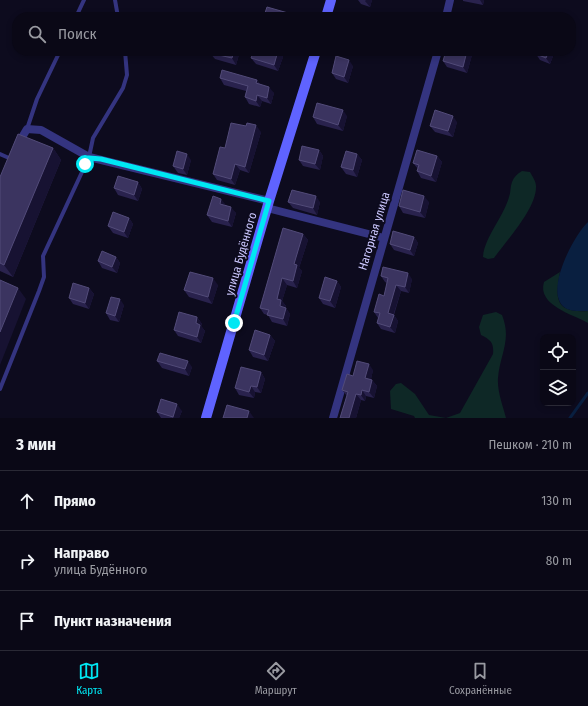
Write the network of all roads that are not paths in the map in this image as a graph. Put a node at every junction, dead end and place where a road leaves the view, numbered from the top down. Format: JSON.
{"nodes":[{"id":1,"x":84,"y":0,"type":"edge"},
{"id":2,"x":115,"y":0,"type":"edge"},
{"id":3,"x":331,"y":0,"type":"edge"},
{"id":4,"x":450,"y":0,"type":"edge"},
{"id":5,"x":78,"y":12,"type":"edge"},
{"id":6,"x":117,"y":12,"type":"edge"},
{"id":7,"x":327,"y":12,"type":"edge"},
{"id":8,"x":447,"y":12,"type":"edge"},
{"id":9,"x":58,"y":56,"type":"edge"},
{"id":10,"x":125,"y":56,"type":"edge"},
{"id":11,"x":314,"y":56,"type":"edge"},
{"id":12,"x":437,"y":56,"type":"edge"},
{"id":13,"x":27,"y":129,"type":"junction"},
{"id":14,"x":0,"y":154,"type":"edge"},
{"id":15,"x":89,"y":158,"type":"junction"},
{"id":16,"x":7,"y":161,"type":"joint"},
{"id":17,"x":268,"y":204,"type":"junction"},
{"id":18,"x":384,"y":238,"type":"junction"},
{"id":19,"x":0,"y":389,"type":"edge"},
{"id":20,"x":206,"y":418,"type":"edge"},
{"id":21,"x":333,"y":418,"type":"edge"}],
"edges":[{"from":1,"to":5,"type":"lane"},
{"from":2,"to":6,"type":"lane"},
{"from":3,"to":7,"type":"main road"},
{"from":4,"to":8,"type":"street"},
{"from":9,"to":13,"type":"lane"},
{"from":10,"to":15,"type":"lane"},
{"from":11,"to":17,"type":"main road","name":"улица Будённого"},
{"from":12,"to":18,"type":"street","name":"Нагорная улица"},
{"from":13,"to":15,"type":"street"},
{"from":13,"to":16,"type":"street"},
{"from":14,"to":16,"type":"lane"},
{"from":15,"to":17,"type":"street"},
{"from":15,"to":19,"type":"lane"},
{"from":17,"to":18,"type":"street"},
{"from":17,"to":20,"type":"main road","name":"улица Будённого"},
{"from":18,"to":21,"type":"street","name":"Нагорная улица"}]}
